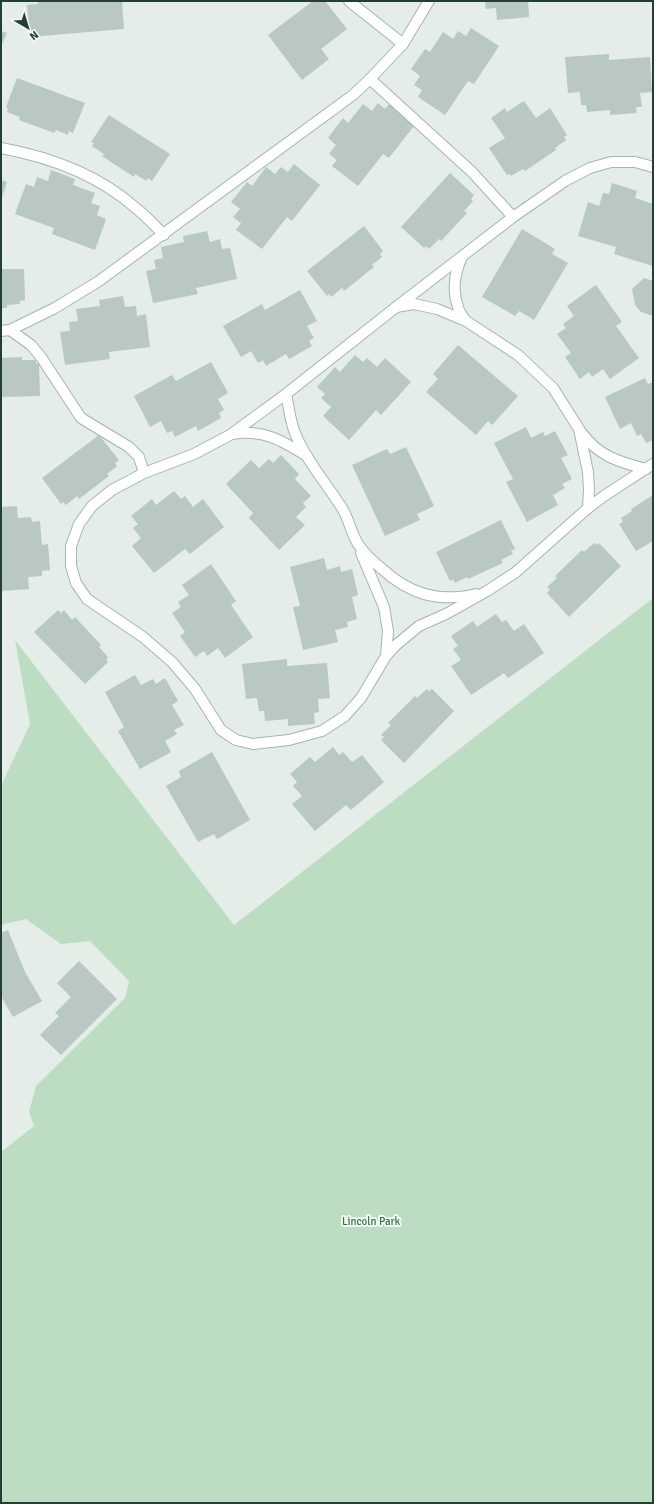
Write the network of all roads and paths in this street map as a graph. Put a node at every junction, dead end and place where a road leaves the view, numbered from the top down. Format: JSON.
{"nodes":[{"id":1,"x":349,"y":1,"type":"edge"},
{"id":2,"x":429,"y":1,"type":"edge"},
{"id":3,"x":403,"y":44,"type":"junction"},
{"id":4,"x":370,"y":79,"type":"junction"},
{"id":5,"x":1,"y":148,"type":"edge"},
{"id":6,"x":653,"y":167,"type":"edge"},
{"id":7,"x":513,"y":217,"type":"junction"},
{"id":8,"x":164,"y":235,"type":"junction"},
{"id":9,"x":463,"y":256,"type":"junction"},
{"id":10,"x":395,"y":308,"type":"junction"},
{"id":11,"x":466,"y":321,"type":"junction"},
{"id":12,"x":6,"y":331,"type":"edge"},
{"id":13,"x":286,"y":394,"type":"junction"},
{"id":14,"x":579,"y":429,"type":"junction"},
{"id":15,"x":230,"y":435,"type":"junction"},
{"id":16,"x":307,"y":456,"type":"junction"},
{"id":17,"x":649,"y":467,"type":"edge"},
{"id":18,"x":144,"y":473,"type":"junction"},
{"id":19,"x":588,"y":508,"type":"junction"},
{"id":20,"x":358,"y":543,"type":"junction"},
{"id":21,"x":487,"y":591,"type":"junction"},
{"id":22,"x":386,"y":656,"type":"junction"}],
"edges":[{"from":1,"to":3,"type":"lane"},
{"from":2,"to":3,"type":"lane"},
{"from":3,"to":4,"type":"lane"},
{"from":4,"to":7,"type":"lane"},
{"from":4,"to":8,"type":"lane"},
{"from":5,"to":8,"type":"lane"},
{"from":6,"to":7,"type":"lane"},
{"from":7,"to":9,"type":"lane"},
{"from":8,"to":12,"type":"lane"},
{"from":9,"to":10,"type":"lane"},
{"from":9,"to":11,"type":"lane"},
{"from":10,"to":11,"type":"lane"},
{"from":10,"to":13,"type":"lane"},
{"from":11,"to":14,"type":"lane"},
{"from":12,"to":18,"type":"lane"},
{"from":13,"to":15,"type":"lane"},
{"from":13,"to":16,"type":"lane"},
{"from":14,"to":17,"type":"lane"},
{"from":14,"to":19,"type":"lane"},
{"from":15,"to":16,"type":"lane"},
{"from":15,"to":18,"type":"lane"},
{"from":16,"to":20,"type":"lane"},
{"from":17,"to":19,"type":"lane"},
{"from":18,"to":22,"type":"lane"},
{"from":19,"to":21,"type":"lane"},
{"from":20,"to":21,"type":"lane"},
{"from":20,"to":22,"type":"lane"},
{"from":21,"to":22,"type":"lane"}]}
